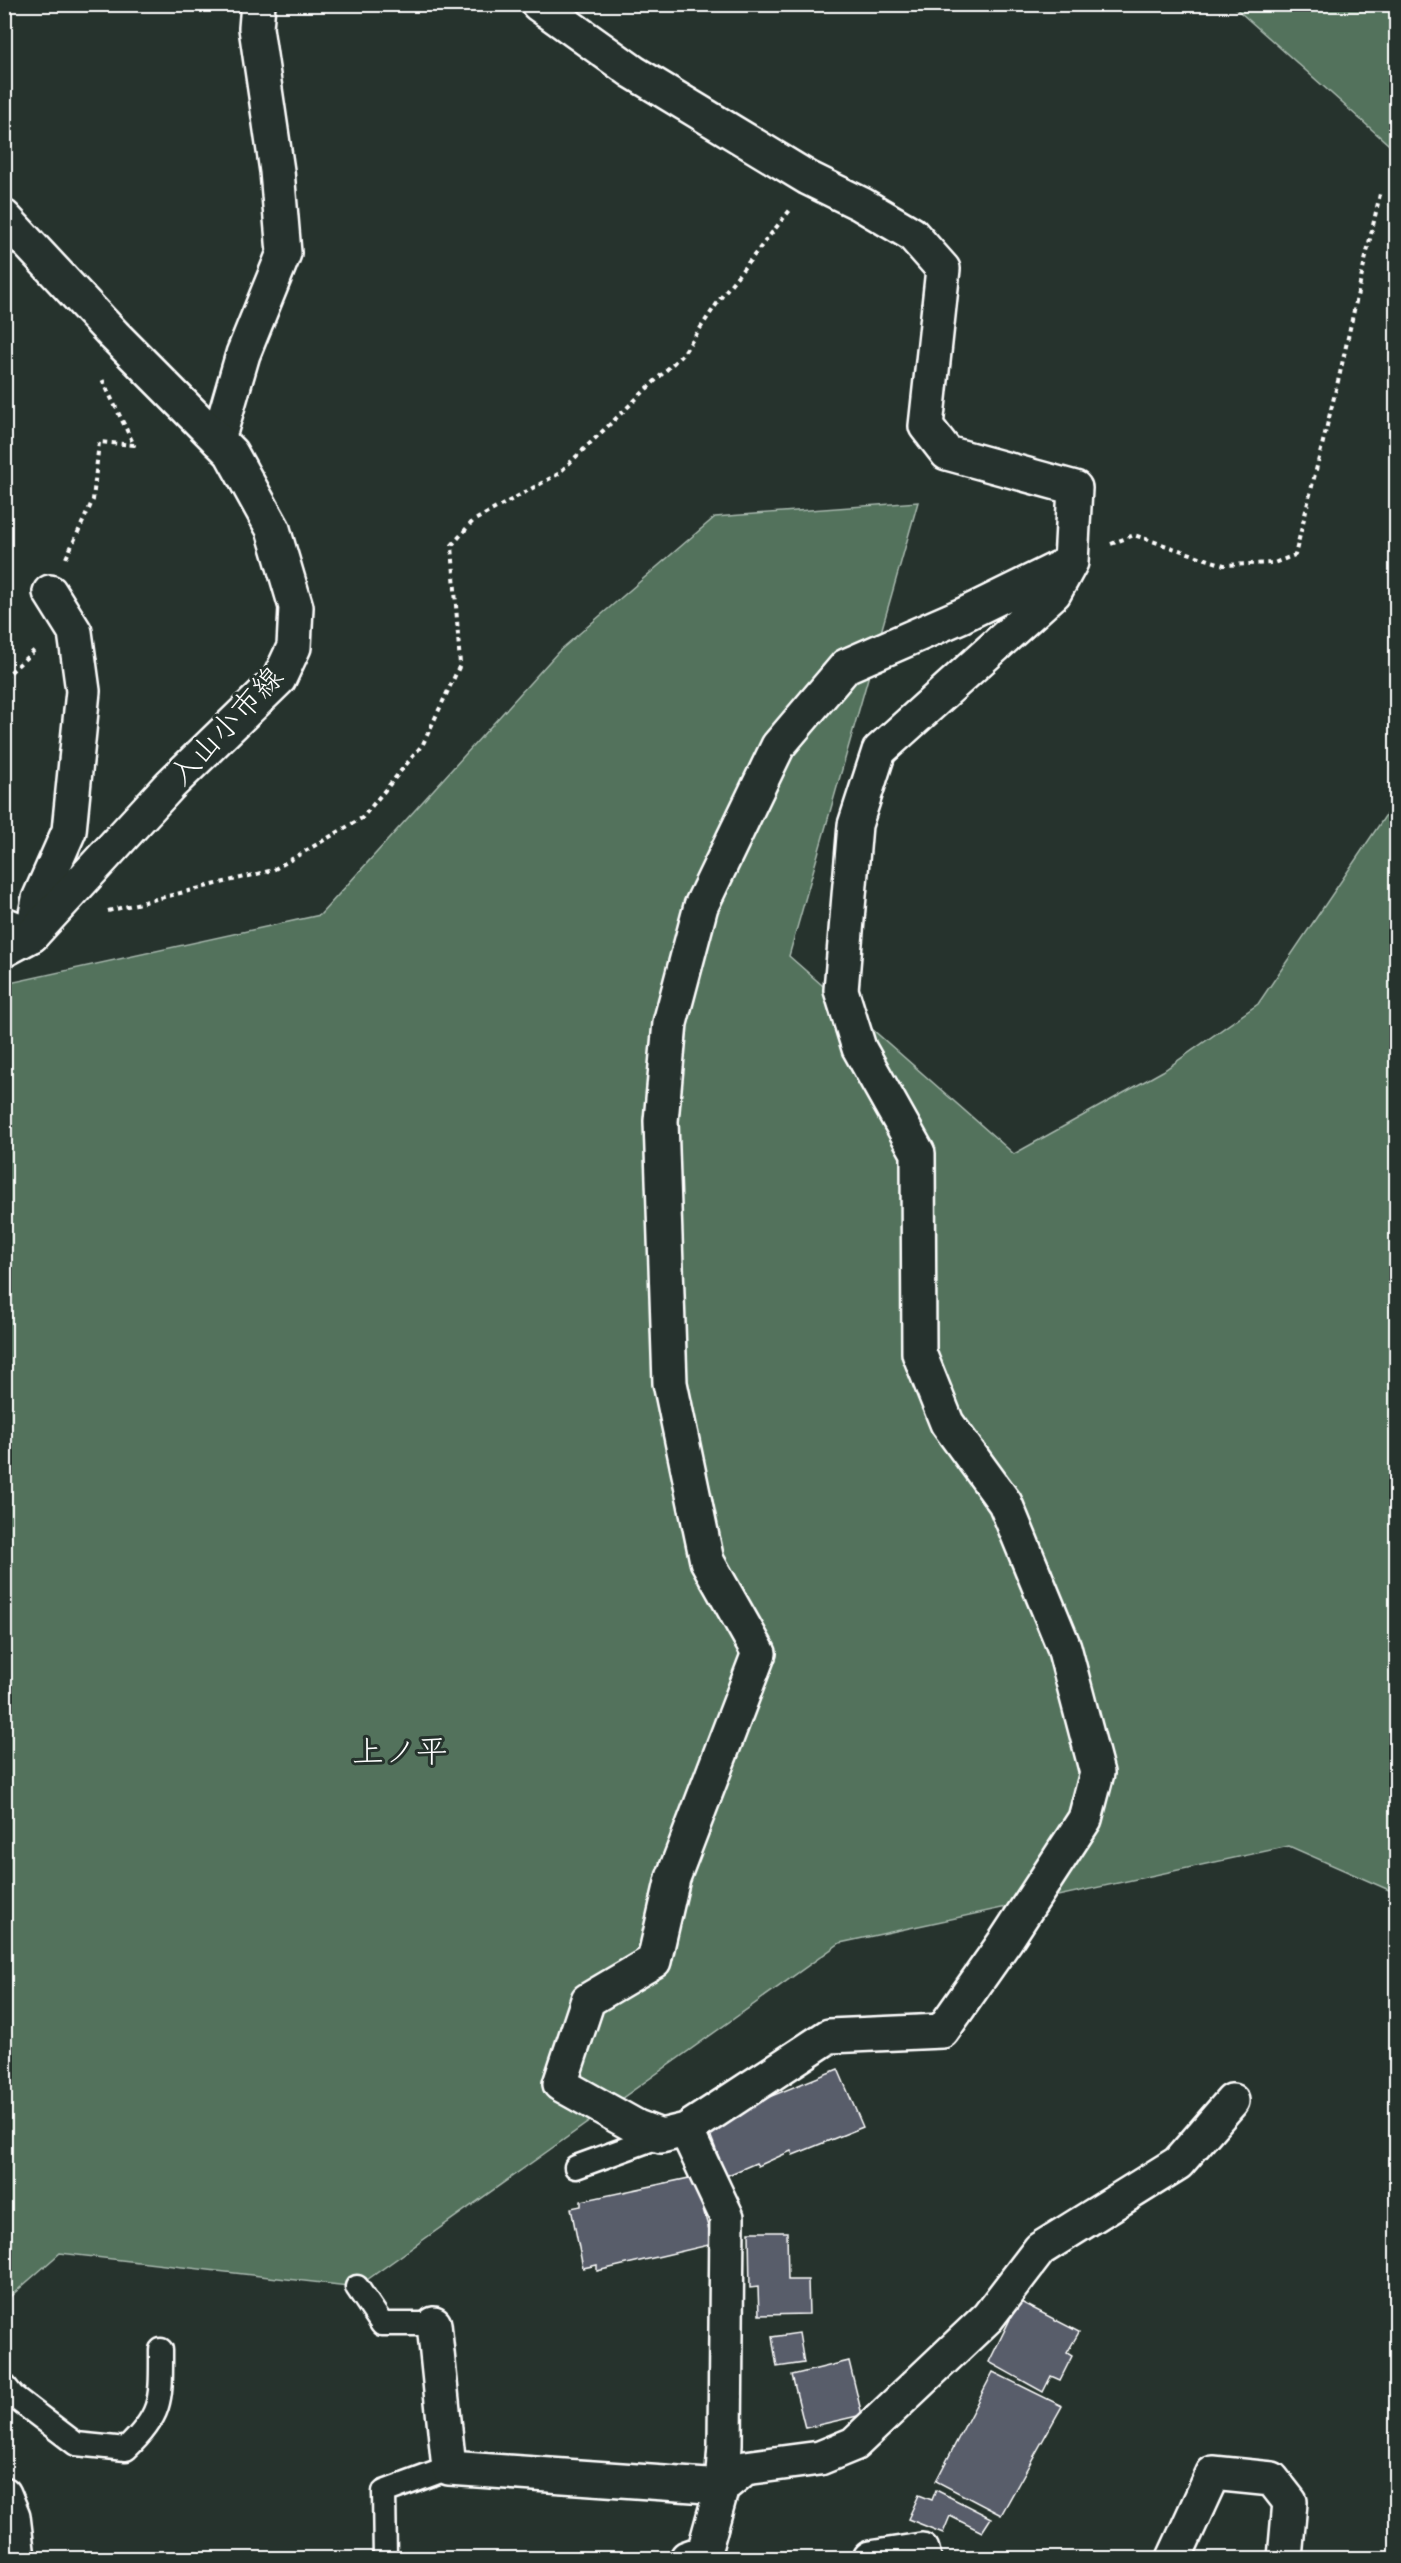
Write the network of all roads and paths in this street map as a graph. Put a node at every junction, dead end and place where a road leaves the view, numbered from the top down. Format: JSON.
{"nodes":[{"id":1,"x":258,"y":4,"type":"edge"},
{"id":2,"x":538,"y":4,"type":"edge"},
{"id":3,"x":808,"y":178,"type":"junction"},
{"id":4,"x":1380,"y":194,"type":"dead end"},
{"id":5,"x":4,"y":217,"type":"edge"},
{"id":6,"x":102,"y":323,"type":"junction"},
{"id":7,"x":218,"y":440,"type":"junction"},
{"id":8,"x":1104,"y":547,"type":"dead end"},
{"id":9,"x":1071,"y":562,"type":"junction"},
{"id":10,"x":50,"y":592,"type":"junction"},
{"id":11,"x":4,"y":678,"type":"edge"},
{"id":12,"x":54,"y":910,"type":"junction"},
{"id":13,"x":14,"y":936,"type":"edge"},
{"id":14,"x":1233,"y":2101,"type":"dead end"},
{"id":15,"x":674,"y":2133,"type":"junction"},
{"id":16,"x":576,"y":2168,"type":"dead end"},
{"id":17,"x":357,"y":2287,"type":"dead end"},
{"id":18,"x":434,"y":2324,"type":"joint"},
{"id":19,"x":161,"y":2350,"type":"dead end"},
{"id":20,"x":4,"y":2385,"type":"edge"},
{"id":21,"x":450,"y":2468,"type":"junction"},
{"id":22,"x":722,"y":2487,"type":"junction"},
{"id":23,"x":4,"y":2494,"type":"edge"},
{"id":24,"x":706,"y":2556,"type":"edge"},
{"id":25,"x":18,"y":2559,"type":"edge"},
{"id":26,"x":385,"y":2559,"type":"edge"},
{"id":27,"x":870,"y":2559,"type":"edge"},
{"id":28,"x":924,"y":2559,"type":"edge"},
{"id":29,"x":1174,"y":2559,"type":"edge"},
{"id":30,"x":1285,"y":2559,"type":"edge"}],
"edges":[{"from":1,"to":7,"type":"street"},
{"from":2,"to":3,"type":"street"},
{"from":3,"to":9,"type":"street"},
{"from":3,"to":12,"type":"path"},
{"from":4,"to":8,"type":"path"},
{"from":5,"to":6,"type":"street","name":"入山小市線"},
{"from":6,"to":7,"type":"street","name":"入山小市線"},
{"from":6,"to":10,"type":"path"},
{"from":7,"to":12,"type":"street","name":"入山小市線"},
{"from":9,"to":15,"type":"street"},
{"from":9,"to":15,"type":"street"},
{"from":10,"to":11,"type":"path"},
{"from":10,"to":13,"type":"street"},
{"from":12,"to":13,"type":"street","name":"入山小市線"},
{"from":14,"to":22,"type":"street"},
{"from":15,"to":16,"type":"lane"},
{"from":15,"to":22,"type":"street"},
{"from":17,"to":18,"type":"lane"},
{"from":18,"to":21,"type":"street"},
{"from":19,"to":20,"type":"lane"},
{"from":21,"to":22,"type":"street"},
{"from":21,"to":26,"type":"lane"},
{"from":22,"to":24,"type":"street"},
{"from":23,"to":25,"type":"street"},
{"from":27,"to":28,"type":"street"},
{"from":29,"to":30,"type":"street"}]}
